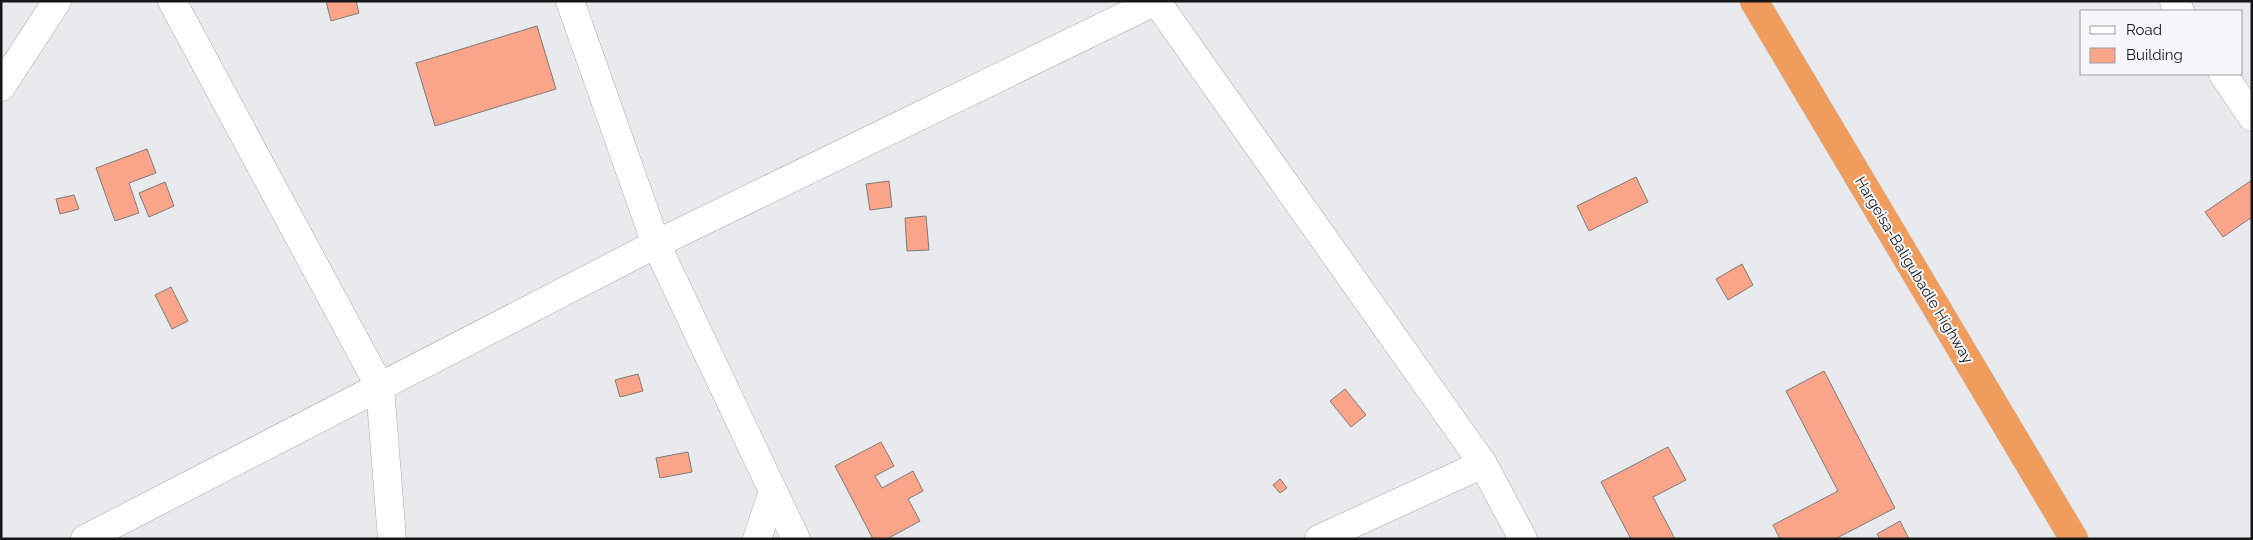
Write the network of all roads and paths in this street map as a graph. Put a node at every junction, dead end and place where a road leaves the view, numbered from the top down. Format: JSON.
{"nodes":[{"id":1,"x":57,"y":1,"type":"edge"},
{"id":2,"x":172,"y":1,"type":"edge"},
{"id":3,"x":570,"y":1,"type":"edge"},
{"id":4,"x":1156,"y":1,"type":"edge"},
{"id":5,"x":1754,"y":1,"type":"edge"},
{"id":6,"x":2224,"y":75,"type":"edge"},
{"id":7,"x":1,"y":88,"type":"edge"},
{"id":8,"x":2252,"y":117,"type":"edge"},
{"id":9,"x":656,"y":244,"type":"junction"},
{"id":10,"x":380,"y":387,"type":"junction"},
{"id":11,"x":1483,"y":464,"type":"junction"},
{"id":12,"x":773,"y":491,"type":"junction"},
{"id":13,"x":85,"y":539,"type":"edge"},
{"id":14,"x":392,"y":539,"type":"edge"},
{"id":15,"x":757,"y":539,"type":"edge"},
{"id":16,"x":796,"y":539,"type":"edge"},
{"id":17,"x":1319,"y":539,"type":"edge"},
{"id":18,"x":1523,"y":539,"type":"edge"},
{"id":19,"x":2074,"y":539,"type":"edge"}],
"edges":[{"from":1,"to":7,"type":"street"},
{"from":2,"to":10,"type":"street"},
{"from":3,"to":9,"type":"street"},
{"from":4,"to":9,"type":"street"},
{"from":4,"to":11,"type":"street"},
{"from":5,"to":19,"type":"highway","name":"Hargeisa-Baligubadle Highway"},
{"from":6,"to":8,"type":"street"},
{"from":9,"to":10,"type":"street"},
{"from":9,"to":12,"type":"street"},
{"from":10,"to":13,"type":"street"},
{"from":10,"to":14,"type":"street"},
{"from":11,"to":17,"type":"street"},
{"from":11,"to":18,"type":"street"},
{"from":12,"to":15,"type":"street"},
{"from":12,"to":16,"type":"street"}]}
